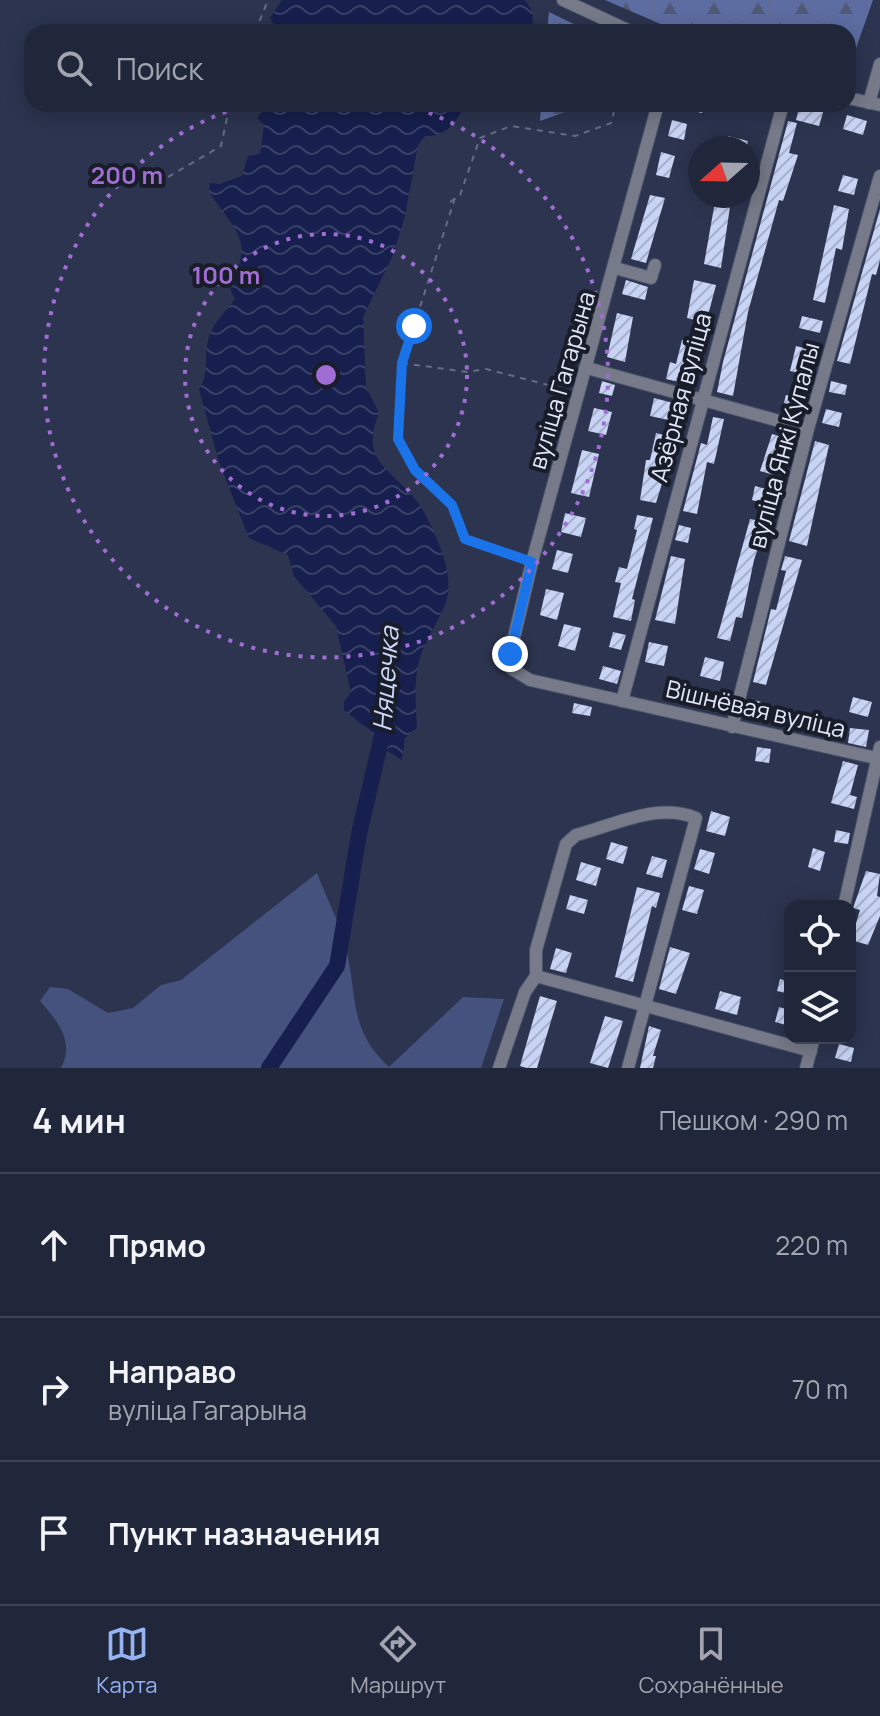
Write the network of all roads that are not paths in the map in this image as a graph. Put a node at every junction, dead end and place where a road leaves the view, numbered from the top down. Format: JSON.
{"nodes":[{"id":1,"x":563,"y":0,"type":"edge"},
{"id":2,"x":615,"y":24,"type":"edge"},
{"id":3,"x":880,"y":64,"type":"edge"},
{"id":4,"x":878,"y":79,"type":"edge"},
{"id":5,"x":875,"y":104,"type":"edge"},
{"id":6,"x":656,"y":112,"type":"edge"},
{"id":7,"x":781,"y":112,"type":"edge"},
{"id":8,"x":880,"y":176,"type":"edge"},
{"id":9,"x":655,"y":265,"type":"dead end"},
{"id":10,"x":615,"y":268,"type":"junction"},
{"id":11,"x":587,"y":368,"type":"junction"},
{"id":12,"x":702,"y":399,"type":"junction"},
{"id":13,"x":808,"y":429,"type":"junction"},
{"id":14,"x":512,"y":669,"type":"joint"},
{"id":15,"x":622,"y":701,"type":"junction"},
{"id":16,"x":732,"y":727,"type":"junction"},
{"id":17,"x":879,"y":754,"type":"edge"},
{"id":18,"x":845,"y":900,"type":"edge"},
{"id":19,"x":536,"y":976,"type":"junction"},
{"id":20,"x":647,"y":1008,"type":"junction"},
{"id":21,"x":813,"y":1045,"type":"edge"},
{"id":22,"x":499,"y":1068,"type":"edge"},
{"id":23,"x":628,"y":1068,"type":"edge"},
{"id":24,"x":806,"y":1068,"type":"edge"}],
"edges":[{"from":1,"to":2,"type":"street"},
{"from":3,"to":4,"type":"street"},
{"from":4,"to":5,"type":"street"},
{"from":6,"to":10,"type":"street","name":"вуліца Гагарына"},
{"from":7,"to":12,"type":"street","name":"Азёрная вуліца"},
{"from":8,"to":13,"type":"street","name":"вуліца Янкі Купалы"},
{"from":9,"to":10,"type":"street"},
{"from":10,"to":11,"type":"street","name":"вуліца Гагарына"},
{"from":11,"to":12,"type":"street"},
{"from":11,"to":14,"type":"street","name":"вуліца Гагарына"},
{"from":12,"to":13,"type":"street"},
{"from":12,"to":15,"type":"street","name":"Азёрная вуліца"},
{"from":13,"to":16,"type":"street","name":"вуліца Янкі Купалы"},
{"from":14,"to":15,"type":"street","name":"Вішнёвая вуліца"},
{"from":15,"to":16,"type":"street","name":"Вішнёвая вуліца"},
{"from":16,"to":17,"type":"street","name":"Вішнёвая вуліца"},
{"from":17,"to":18,"type":"street"},
{"from":19,"to":20,"type":"street"},
{"from":19,"to":20,"type":"street"},
{"from":19,"to":22,"type":"street"},
{"from":20,"to":21,"type":"street"},
{"from":20,"to":23,"type":"street"},
{"from":21,"to":24,"type":"street"}]}
